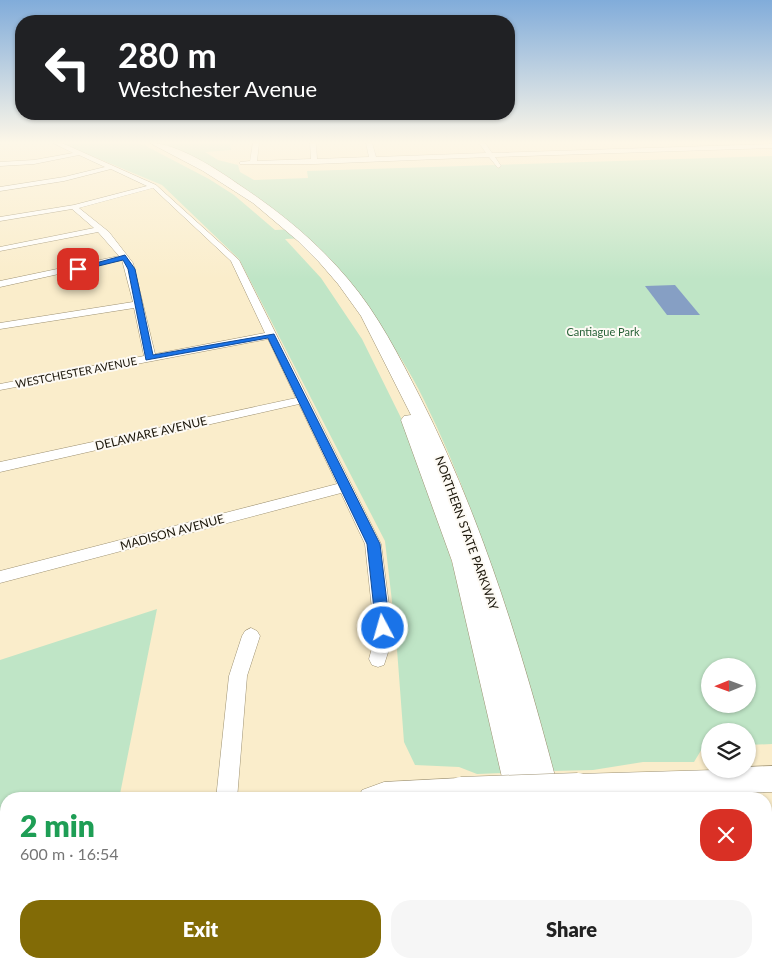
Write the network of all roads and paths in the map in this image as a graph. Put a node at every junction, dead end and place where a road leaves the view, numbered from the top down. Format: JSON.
{"nodes":[{"id":1,"x":146,"y":188,"type":"edge"},
{"id":2,"x":156,"y":188,"type":"edge"},
{"id":3,"x":228,"y":188,"type":"edge"},
{"id":4,"x":236,"y":188,"type":"edge"},
{"id":5,"x":74,"y":207,"type":"junction"},
{"id":6,"x":0,"y":219,"type":"edge"},
{"id":7,"x":99,"y":230,"type":"junction"},
{"id":8,"x":290,"y":232,"type":"junction"},
{"id":9,"x":0,"y":249,"type":"edge"},
{"id":10,"x":125,"y":257,"type":"junction"},
{"id":11,"x":0,"y":284,"type":"edge"},
{"id":12,"x":138,"y":304,"type":"junction"},
{"id":13,"x":0,"y":326,"type":"edge"},
{"id":14,"x":271,"y":335,"type":"junction"},
{"id":15,"x":150,"y":358,"type":"junction"},
{"id":16,"x":0,"y":387,"type":"edge"},
{"id":17,"x":303,"y":400,"type":"junction"},
{"id":18,"x":0,"y":467,"type":"edge"},
{"id":19,"x":344,"y":487,"type":"junction"},
{"id":20,"x":0,"y":577,"type":"edge"},
{"id":21,"x":251,"y":636,"type":"dead end"},
{"id":22,"x":378,"y":659,"type":"dead end"},
{"id":23,"x":772,"y":779,"type":"edge"},
{"id":24,"x":227,"y":792,"type":"edge"},
{"id":25,"x":442,"y":792,"type":"edge"},
{"id":26,"x":520,"y":792,"type":"edge"},
{"id":27,"x":544,"y":792,"type":"edge"}],
"edges":[{"from":1,"to":5,"type":"street"},
{"from":2,"to":14,"type":"street"},
{"from":3,"to":8,"type":"highway","name":"NORTHERN STATE PARKWAY"},
{"from":4,"to":8,"type":"highway","name":"NORTHERN STATE PARKWAY"},
{"from":5,"to":6,"type":"street"},
{"from":5,"to":7,"type":"street"},
{"from":7,"to":9,"type":"street"},
{"from":7,"to":10,"type":"street"},
{"from":8,"to":26,"type":"highway","name":"NORTHERN STATE PARKWAY"},
{"from":8,"to":27,"type":"highway","name":"NORTHERN STATE PARKWAY"},
{"from":10,"to":11,"type":"street"},
{"from":10,"to":12,"type":"street"},
{"from":12,"to":13,"type":"street"},
{"from":12,"to":15,"type":"street"},
{"from":14,"to":15,"type":"street","name":"WESTCHESTER AVENUE"},
{"from":14,"to":17,"type":"street"},
{"from":15,"to":16,"type":"street","name":"WESTCHESTER AVENUE"},
{"from":17,"to":18,"type":"street","name":"DELAWARE AVENUE"},
{"from":17,"to":19,"type":"street"},
{"from":19,"to":20,"type":"street","name":"MADISON AVENUE"},
{"from":19,"to":22,"type":"street"},
{"from":21,"to":24,"type":"street"},
{"from":23,"to":25,"type":"main road","bridge":true}]}
